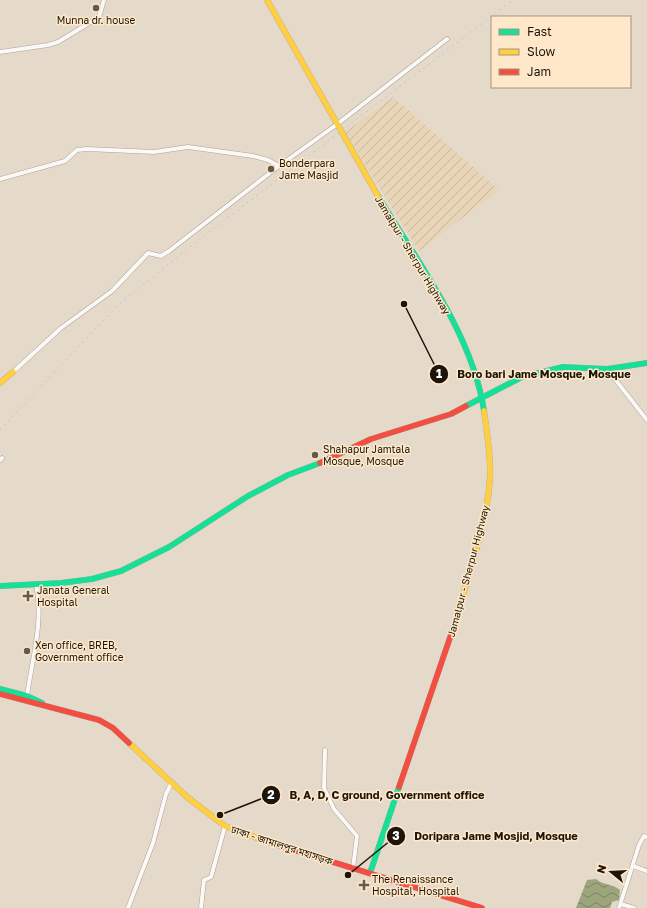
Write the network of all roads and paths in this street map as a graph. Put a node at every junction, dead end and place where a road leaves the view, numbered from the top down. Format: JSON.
{"nodes":[{"id":1,"x":104,"y":0,"type":"edge"},
{"id":2,"x":267,"y":0,"type":"edge"},
{"id":3,"x":447,"y":39,"type":"dead end"},
{"id":4,"x":0,"y":52,"type":"edge"},
{"id":5,"x":336,"y":126,"type":"junction"},
{"id":6,"x":279,"y":166,"type":"junction"},
{"id":7,"x":0,"y":179,"type":"edge"},
{"id":8,"x":647,"y":363,"type":"edge"},
{"id":9,"x":607,"y":369,"type":"junction"},
{"id":10,"x":13,"y":372,"type":"joint"},
{"id":11,"x":0,"y":383,"type":"edge"},
{"id":12,"x":482,"y":398,"type":"junction"},
{"id":13,"x":647,"y":420,"type":"edge"},
{"id":14,"x":36,"y":584,"type":"junction"},
{"id":15,"x":0,"y":586,"type":"edge"},
{"id":16,"x":0,"y":689,"type":"edge"},
{"id":17,"x":0,"y":694,"type":"edge"},
{"id":18,"x":27,"y":696,"type":"junction"},
{"id":19,"x":48,"y":705,"type":"junction"},
{"id":20,"x":325,"y":750,"type":"dead end"},
{"id":21,"x":172,"y":782,"type":"junction"},
{"id":22,"x":225,"y":826,"type":"junction"},
{"id":23,"x":647,"y":837,"type":"edge"},
{"id":24,"x":633,"y":866,"type":"junction"},
{"id":25,"x":353,"y":868,"type":"junction"},
{"id":26,"x":647,"y":871,"type":"edge"},
{"id":27,"x":370,"y":873,"type":"junction"},
{"id":28,"x":620,"y":906,"type":"edge"},
{"id":29,"x":128,"y":908,"type":"edge"},
{"id":30,"x":201,"y":908,"type":"edge"},
{"id":31,"x":482,"y":908,"type":"edge"},
{"id":32,"x":634,"y":908,"type":"edge"}],
"edges":[{"from":1,"to":4,"type":"street"},
{"from":2,"to":5,"type":"main road","name":"Jamalpur - Sherpur Highway"},
{"from":3,"to":5,"type":"street"},
{"from":5,"to":6,"type":"street"},
{"from":5,"to":12,"type":"main road","name":"Jamalpur - Sherpur Highway"},
{"from":6,"to":7,"type":"street"},
{"from":6,"to":10,"type":"street"},
{"from":8,"to":9,"type":"main road"},
{"from":9,"to":12,"type":"main road"},
{"from":9,"to":13,"type":"street"},
{"from":10,"to":11,"type":"main road"},
{"from":12,"to":14,"type":"main road"},
{"from":12,"to":27,"type":"main road","name":"Jamalpur - Sherpur Highway"},
{"from":14,"to":15,"type":"main road"},
{"from":14,"to":18,"type":"street"},
{"from":16,"to":18,"type":"main road"},
{"from":17,"to":19,"type":"main road","name":"ঢাকা - জামালপুর মহাসড়ক"},
{"from":18,"to":19,"type":"main road"},
{"from":19,"to":21,"type":"main road","name":"ঢাকা - জামালপুর মহাসড়ক"},
{"from":20,"to":25,"type":"street"},
{"from":21,"to":22,"type":"main road","name":"ঢাকা - জামালপুর মহাসড়ক"},
{"from":21,"to":29,"type":"street"},
{"from":22,"to":25,"type":"main road","name":"ঢাকা - জামালপুর মহাসড়ক"},
{"from":22,"to":30,"type":"street"},
{"from":23,"to":24,"type":"street"},
{"from":24,"to":26,"type":"street"},
{"from":24,"to":28,"type":"street"},
{"from":25,"to":27,"type":"main road","name":"ঢাকা - জামালপুর মহাসড়ক"},
{"from":27,"to":31,"type":"main road","name":"ঢাকা - জামালপুর মহাসড়ক"},
{"from":28,"to":32,"type":"street"}]}
